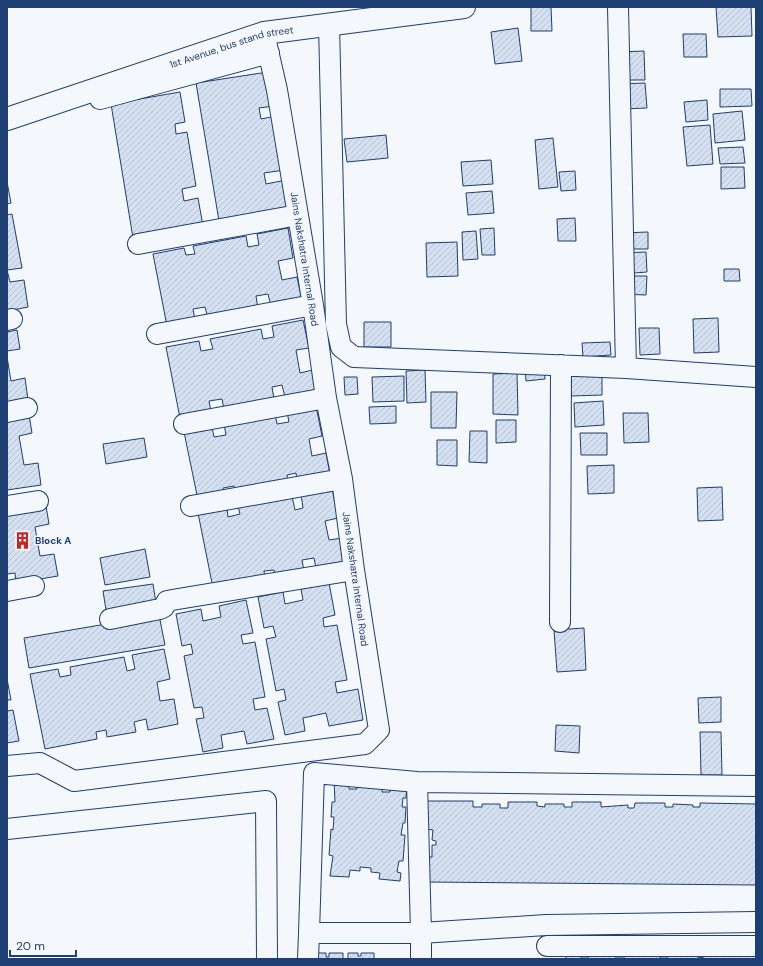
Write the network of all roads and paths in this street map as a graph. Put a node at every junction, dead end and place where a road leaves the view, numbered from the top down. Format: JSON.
{"nodes":[{"id":1,"x":464,"y":7,"type":"edge"},
{"id":2,"x":618,"y":7,"type":"edge"},
{"id":3,"x":329,"y":24,"type":"junction"},
{"id":4,"x":267,"y":45,"type":"junction"},
{"id":5,"x":100,"y":99,"type":"dead end"},
{"id":6,"x":7,"y":120,"type":"edge"},
{"id":7,"x":298,"y":216,"type":"junction"},
{"id":8,"x":138,"y":244,"type":"dead end"},
{"id":9,"x":313,"y":305,"type":"junction"},
{"id":10,"x":157,"y":334,"type":"dead end"},
{"id":11,"x":561,"y":365,"type":"junction"},
{"id":12,"x":626,"y":368,"type":"junction"},
{"id":13,"x":756,"y":377,"type":"edge"},
{"id":14,"x":326,"y":398,"type":"junction"},
{"id":15,"x":27,"y":408,"type":"dead end"},
{"id":16,"x":7,"y":412,"type":"edge"},
{"id":17,"x":184,"y":424,"type":"dead end"},
{"id":18,"x":342,"y":479,"type":"junction"},
{"id":19,"x":38,"y":501,"type":"dead end"},
{"id":20,"x":7,"y":506,"type":"edge"},
{"id":21,"x":191,"y":506,"type":"dead end"},
{"id":22,"x":354,"y":570,"type":"junction"},
{"id":23,"x":34,"y":586,"type":"dead end"},
{"id":24,"x":7,"y":591,"type":"edge"},
{"id":25,"x":110,"y":619,"type":"dead end"},
{"id":26,"x":560,"y":622,"type":"dead end"},
{"id":27,"x":7,"y":766,"type":"edge"},
{"id":28,"x":417,"y":782,"type":"junction"},
{"id":29,"x":756,"y":786,"type":"edge"},
{"id":30,"x":7,"y":829,"type":"edge"},
{"id":31,"x":756,"y":922,"type":"edge"},
{"id":32,"x":546,"y":925,"type":"junction"},
{"id":33,"x":309,"y":933,"type":"junction"},
{"id":34,"x":421,"y":933,"type":"junction"},
{"id":35,"x":756,"y":946,"type":"edge"},
{"id":36,"x":547,"y":953,"type":"edge"},
{"id":37,"x":267,"y":959,"type":"edge"},
{"id":38,"x":308,"y":959,"type":"edge"},
{"id":39,"x":421,"y":959,"type":"edge"}],
"edges":[{"from":1,"to":3,"type":"street","name":"1st Avenue, bus stand street"},
{"from":2,"to":12,"type":"street"},
{"from":3,"to":4,"type":"street","name":"1st Avenue, bus stand street"},
{"from":3,"to":11,"type":"street"},
{"from":4,"to":5,"type":"street"},
{"from":4,"to":6,"type":"street","name":"1st Avenue, bus stand street"},
{"from":4,"to":7,"type":"street","name":"Jains Nakshatra Internal Road"},
{"from":7,"to":8,"type":"street"},
{"from":7,"to":9,"type":"street","name":"Jains Nakshatra Internal Road"},
{"from":9,"to":10,"type":"street"},
{"from":9,"to":14,"type":"street","name":"Jains Nakshatra Internal Road"},
{"from":11,"to":12,"type":"street"},
{"from":11,"to":26,"type":"street"},
{"from":12,"to":13,"type":"street"},
{"from":14,"to":17,"type":"street"},
{"from":14,"to":18,"type":"street","name":"Jains Nakshatra Internal Road"},
{"from":15,"to":16,"type":"street"},
{"from":18,"to":21,"type":"street"},
{"from":18,"to":22,"type":"street","name":"Jains Nakshatra Internal Road"},
{"from":19,"to":20,"type":"street"},
{"from":22,"to":25,"type":"street"},
{"from":22,"to":27,"type":"street","name":"Jains Nakshatra Internal Road"},
{"from":23,"to":24,"type":"street"},
{"from":28,"to":29,"type":"street"},
{"from":28,"to":33,"type":"street"},
{"from":28,"to":34,"type":"street"},
{"from":30,"to":37,"type":"street"},
{"from":31,"to":32,"type":"street"},
{"from":32,"to":34,"type":"street"},
{"from":32,"to":36,"type":"street"},
{"from":33,"to":34,"type":"street"},
{"from":33,"to":38,"type":"street"},
{"from":34,"to":39,"type":"street"},
{"from":35,"to":36,"type":"street"}]}
